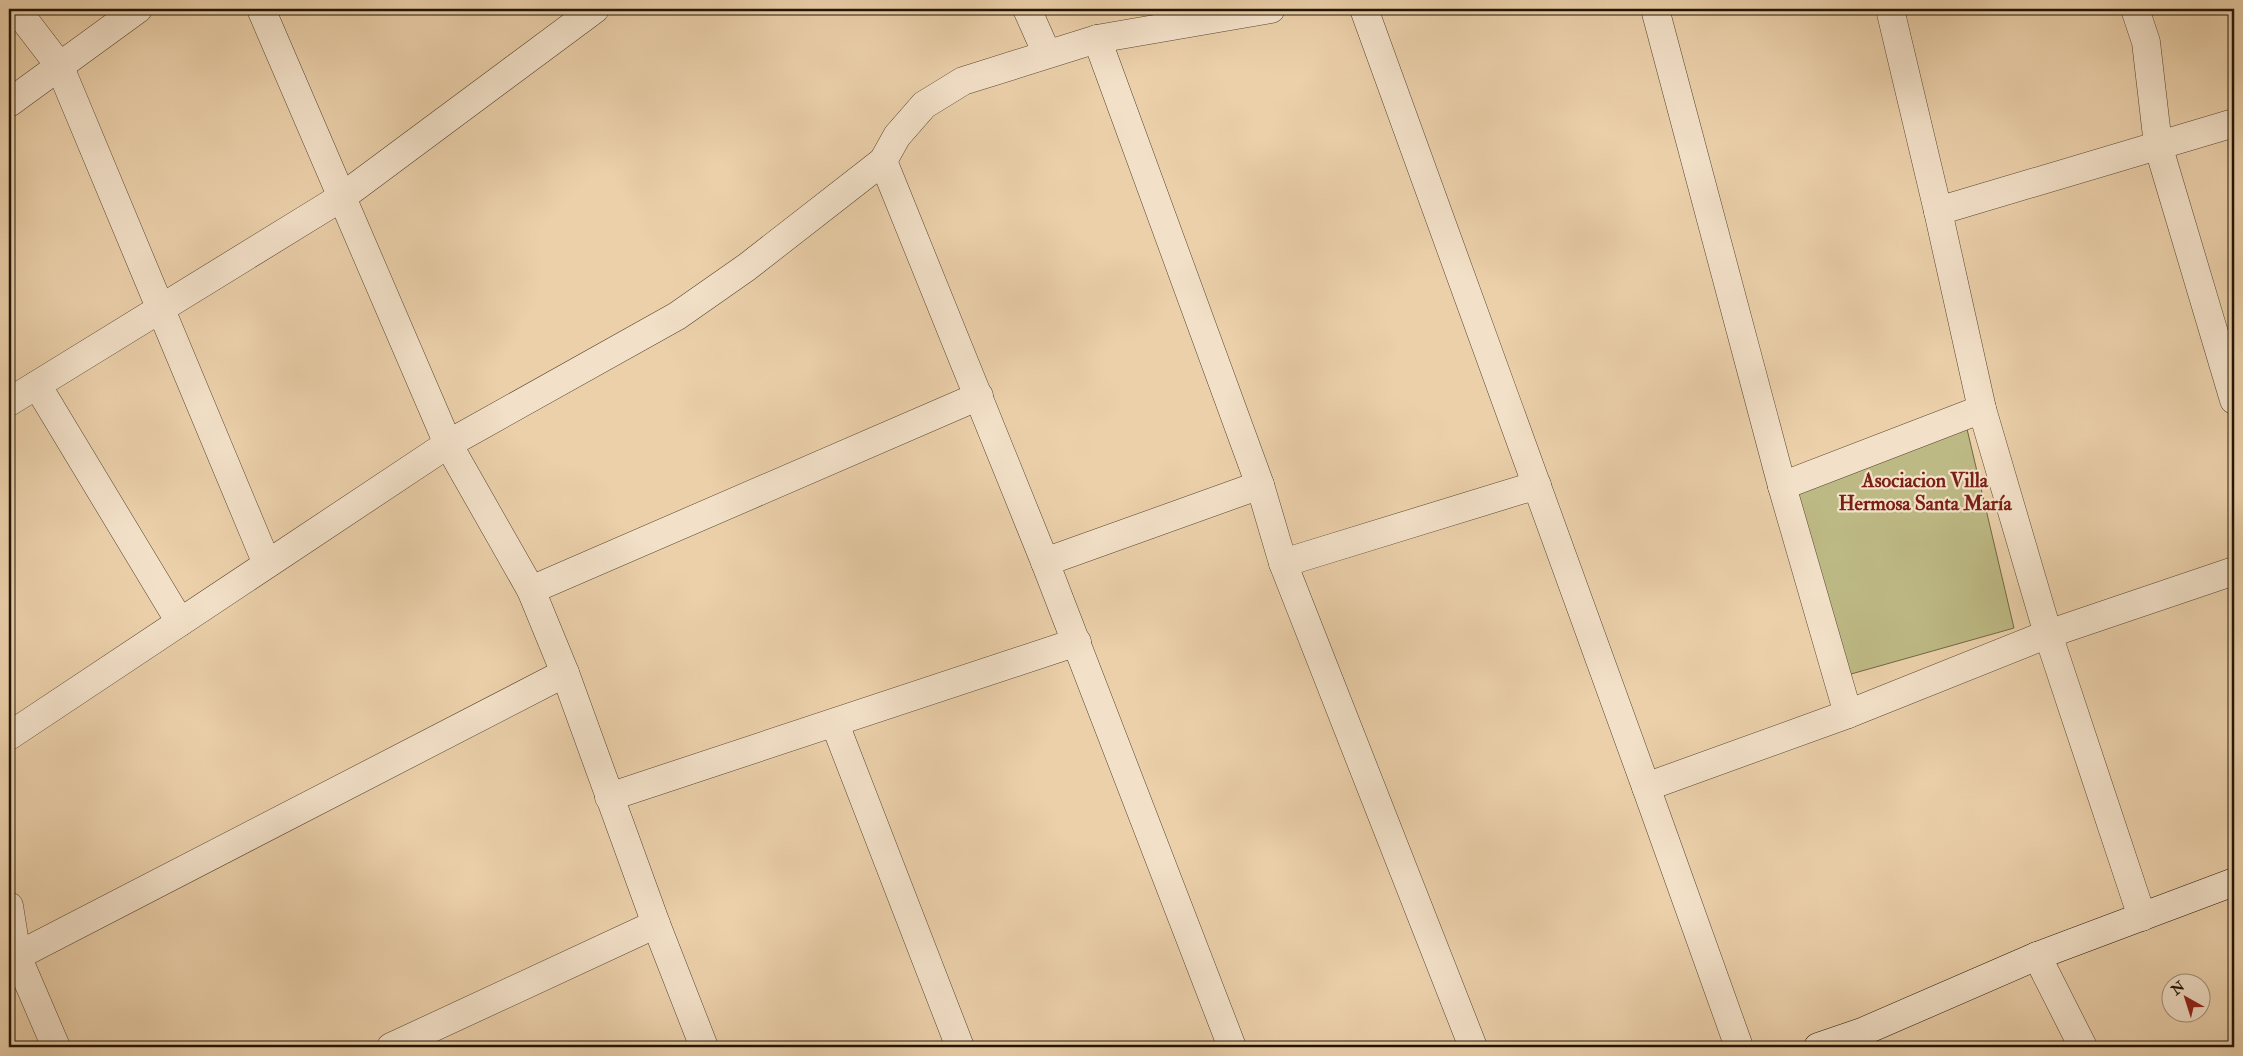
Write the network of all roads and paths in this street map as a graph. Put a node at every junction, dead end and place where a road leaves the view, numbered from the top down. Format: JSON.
{"nodes":[{"id":1,"x":16,"y":9,"type":"edge"},
{"id":2,"x":138,"y":9,"type":"edge"},
{"id":3,"x":261,"y":9,"type":"edge"},
{"id":4,"x":596,"y":9,"type":"edge"},
{"id":5,"x":1027,"y":9,"type":"edge"},
{"id":6,"x":1364,"y":9,"type":"edge"},
{"id":7,"x":1654,"y":9,"type":"edge"},
{"id":8,"x":1890,"y":9,"type":"edge"},
{"id":9,"x":2135,"y":9,"type":"edge"},
{"id":10,"x":1261,"y":10,"type":"edge"},
{"id":11,"x":1097,"y":39,"type":"junction"},
{"id":12,"x":1047,"y":54,"type":"junction"},
{"id":13,"x":59,"y":64,"type":"junction"},
{"id":14,"x":9,"y":102,"type":"edge"},
{"id":15,"x":2234,"y":124,"type":"edge"},
{"id":16,"x":2158,"y":145,"type":"junction"},
{"id":17,"x":884,"y":161,"type":"junction"},
{"id":18,"x":342,"y":197,"type":"junction"},
{"id":19,"x":1938,"y":211,"type":"junction"},
{"id":20,"x":161,"y":309,"type":"junction"},
{"id":21,"x":37,"y":385,"type":"junction"},
{"id":22,"x":980,"y":396,"type":"junction"},
{"id":23,"x":2234,"y":400,"type":"edge"},
{"id":24,"x":9,"y":402,"type":"edge"},
{"id":25,"x":1982,"y":409,"type":"junction"},
{"id":26,"x":448,"y":444,"type":"junction"},
{"id":27,"x":1260,"y":485,"type":"junction"},
{"id":28,"x":1537,"y":485,"type":"junction"},
{"id":29,"x":1782,"y":486,"type":"junction"},
{"id":30,"x":1045,"y":562,"type":"junction"},
{"id":31,"x":1284,"y":563,"type":"junction"},
{"id":32,"x":267,"y":564,"type":"junction"},
{"id":33,"x":2234,"y":570,"type":"edge"},
{"id":34,"x":531,"y":590,"type":"junction"},
{"id":35,"x":180,"y":622,"type":"junction"},
{"id":36,"x":2048,"y":634,"type":"junction"},
{"id":37,"x":1077,"y":642,"type":"junction"},
{"id":38,"x":565,"y":673,"type":"junction"},
{"id":39,"x":1848,"y":714,"type":"junction"},
{"id":40,"x":835,"y":724,"type":"junction"},
{"id":41,"x":9,"y":736,"type":"edge"},
{"id":42,"x":1646,"y":787,"type":"junction"},
{"id":43,"x":609,"y":797,"type":"junction"},
{"id":44,"x":2234,"y":882,"type":"edge"},
{"id":45,"x":9,"y":906,"type":"edge"},
{"id":46,"x":2142,"y":917,"type":"junction"},
{"id":47,"x":656,"y":924,"type":"junction"},
{"id":48,"x":17,"y":956,"type":"junction"},
{"id":49,"x":2037,"y":956,"type":"junction"},
{"id":50,"x":1865,"y":1039,"type":"edge"},
{"id":51,"x":56,"y":1047,"type":"edge"},
{"id":52,"x":391,"y":1047,"type":"edge"},
{"id":53,"x":704,"y":1047,"type":"edge"},
{"id":54,"x":960,"y":1047,"type":"edge"},
{"id":55,"x":1232,"y":1047,"type":"edge"},
{"id":56,"x":1473,"y":1047,"type":"edge"},
{"id":57,"x":1738,"y":1047,"type":"edge"},
{"id":58,"x":1818,"y":1047,"type":"edge"},
{"id":59,"x":2083,"y":1047,"type":"edge"}],
"edges":[{"from":1,"to":13,"type":"street"},
{"from":2,"to":13,"type":"street"},
{"from":3,"to":18,"type":"street"},
{"from":4,"to":18,"type":"street"},
{"from":5,"to":12,"type":"street"},
{"from":6,"to":28,"type":"street"},
{"from":7,"to":29,"type":"street"},
{"from":8,"to":19,"type":"street"},
{"from":9,"to":16,"type":"street"},
{"from":10,"to":11,"type":"street"},
{"from":11,"to":12,"type":"street"},
{"from":11,"to":27,"type":"street"},
{"from":12,"to":17,"type":"street"},
{"from":13,"to":14,"type":"street"},
{"from":13,"to":20,"type":"street"},
{"from":15,"to":16,"type":"street"},
{"from":16,"to":19,"type":"street"},
{"from":16,"to":23,"type":"street"},
{"from":17,"to":22,"type":"street"},
{"from":17,"to":26,"type":"street"},
{"from":18,"to":20,"type":"street"},
{"from":18,"to":26,"type":"street"},
{"from":19,"to":25,"type":"street"},
{"from":20,"to":21,"type":"street"},
{"from":20,"to":32,"type":"street"},
{"from":21,"to":24,"type":"street"},
{"from":21,"to":35,"type":"street"},
{"from":22,"to":30,"type":"street"},
{"from":22,"to":34,"type":"street"},
{"from":25,"to":29,"type":"street"},
{"from":25,"to":36,"type":"street"},
{"from":26,"to":32,"type":"street"},
{"from":26,"to":34,"type":"street"},
{"from":27,"to":30,"type":"street"},
{"from":27,"to":31,"type":"street"},
{"from":28,"to":31,"type":"street"},
{"from":28,"to":42,"type":"street"},
{"from":29,"to":39,"type":"street"},
{"from":30,"to":37,"type":"street"},
{"from":31,"to":56,"type":"street"},
{"from":32,"to":35,"type":"street"},
{"from":33,"to":36,"type":"street"},
{"from":34,"to":38,"type":"street"},
{"from":35,"to":41,"type":"street"},
{"from":36,"to":39,"type":"street"},
{"from":36,"to":46,"type":"street"},
{"from":37,"to":40,"type":"street"},
{"from":37,"to":55,"type":"street"},
{"from":38,"to":43,"type":"street"},
{"from":38,"to":48,"type":"street"},
{"from":39,"to":42,"type":"street"},
{"from":40,"to":43,"type":"street"},
{"from":40,"to":54,"type":"street"},
{"from":42,"to":57,"type":"street"},
{"from":43,"to":47,"type":"street"},
{"from":44,"to":46,"type":"street"},
{"from":45,"to":48,"type":"street"},
{"from":46,"to":49,"type":"street"},
{"from":47,"to":52,"type":"street"},
{"from":47,"to":53,"type":"street"},
{"from":48,"to":51,"type":"street"},
{"from":49,"to":50,"type":"street"},
{"from":49,"to":59,"type":"street"},
{"from":50,"to":58,"type":"street"}]}
